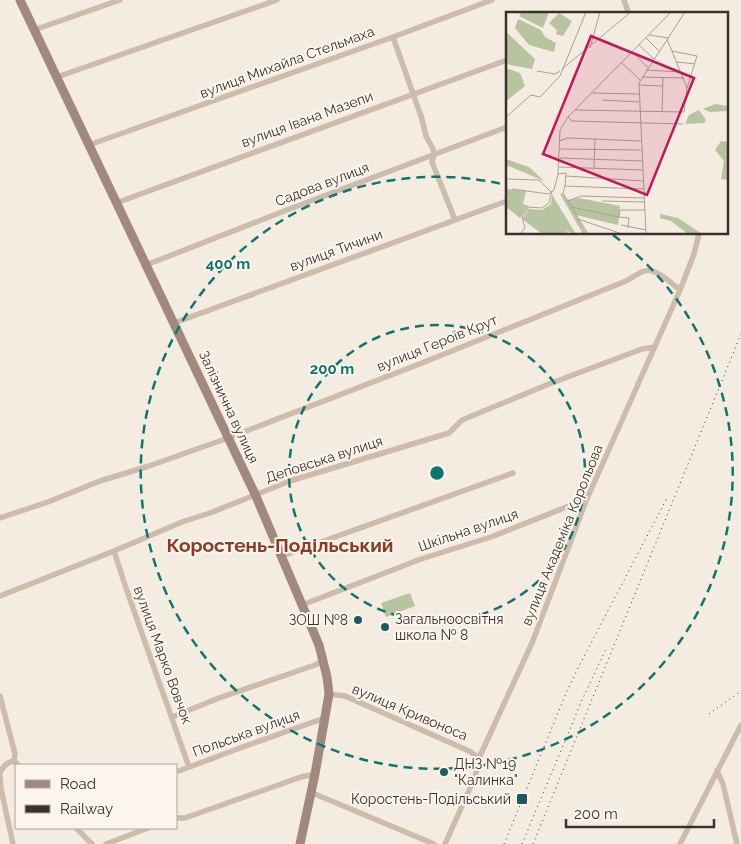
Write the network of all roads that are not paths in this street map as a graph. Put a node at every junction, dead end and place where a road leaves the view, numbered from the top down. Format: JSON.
{"nodes":[{"id":1,"x":20,"y":0,"type":"edge"},
{"id":2,"x":120,"y":0,"type":"edge"},
{"id":3,"x":277,"y":0,"type":"edge"},
{"id":4,"x":492,"y":0,"type":"edge"},
{"id":5,"x":624,"y":0,"type":"edge"},
{"id":6,"x":628,"y":12,"type":"edge"},
{"id":7,"x":34,"y":30,"type":"junction"},
{"id":8,"x":393,"y":37,"type":"junction"},
{"id":9,"x":506,"y":60,"type":"edge"},
{"id":10,"x":57,"y":77,"type":"junction"},
{"id":11,"x":413,"y":94,"type":"junction"},
{"id":12,"x":506,"y":127,"type":"edge"},
{"id":13,"x":89,"y":145,"type":"junction"},
{"id":14,"x":434,"y":154,"type":"junction"},
{"id":15,"x":116,"y":202,"type":"junction"},
{"id":16,"x":506,"y":202,"type":"edge"},
{"id":17,"x":455,"y":220,"type":"junction"},
{"id":18,"x":699,"y":235,"type":"edge"},
{"id":19,"x":146,"y":265,"type":"junction"},
{"id":20,"x":680,"y":290,"type":"junction"},
{"id":21,"x":174,"y":323,"type":"junction"},
{"id":22,"x":655,"y":346,"type":"junction"},
{"id":23,"x":228,"y":438,"type":"junction"},
{"id":24,"x":513,"y":474,"type":"dead end"},
{"id":25,"x":255,"y":494,"type":"junction"},
{"id":26,"x":586,"y":501,"type":"junction"},
{"id":27,"x":0,"y":518,"type":"edge"},
{"id":28,"x":114,"y":551,"type":"junction"},
{"id":29,"x":282,"y":556,"type":"junction"},
{"id":30,"x":0,"y":596,"type":"edge"},
{"id":31,"x":302,"y":605,"type":"junction"},
{"id":32,"x":323,"y":661,"type":"junction"},
{"id":33,"x":329,"y":694,"type":"junction"},
{"id":34,"x":0,"y":696,"type":"edge"},
{"id":35,"x":172,"y":717,"type":"junction"},
{"id":36,"x":324,"y":721,"type":"junction"},
{"id":37,"x":741,"y":725,"type":"edge"},
{"id":38,"x":479,"y":758,"type":"junction"},
{"id":39,"x":16,"y":763,"type":"edge"},
{"id":40,"x":190,"y":767,"type":"junction"},
{"id":41,"x":717,"y":770,"type":"junction"},
{"id":42,"x":178,"y":771,"type":"edge"},
{"id":43,"x":0,"y":774,"type":"edge"},
{"id":44,"x":315,"y":774,"type":"junction"},
{"id":45,"x":310,"y":792,"type":"junction"},
{"id":46,"x":178,"y":818,"type":"edge"},
{"id":47,"x":77,"y":829,"type":"edge"},
{"id":48,"x":145,"y":829,"type":"edge"},
{"id":49,"x":13,"y":844,"type":"edge"},
{"id":50,"x":92,"y":844,"type":"edge"},
{"id":51,"x":106,"y":844,"type":"edge"},
{"id":52,"x":300,"y":844,"type":"edge"},
{"id":53,"x":434,"y":844,"type":"edge"},
{"id":54,"x":445,"y":844,"type":"edge"},
{"id":55,"x":680,"y":844,"type":"edge"},
{"id":56,"x":737,"y":844,"type":"edge"}],
"edges":[{"from":1,"to":7,"type":"street","name":"Залізнична вулиця"},
{"from":2,"to":7,"type":"street"},
{"from":3,"to":10,"type":"street"},
{"from":4,"to":8,"type":"street","name":"вулиця Михайла Стельмаха"},
{"from":5,"to":6,"type":"street"},
{"from":7,"to":10,"type":"street","name":"Залізнична вулиця"},
{"from":8,"to":11,"type":"street"},
{"from":8,"to":13,"type":"street","name":"вулиця Михайла Стельмаха"},
{"from":9,"to":11,"type":"street","name":"вулиця Івана Мазепи"},
{"from":10,"to":13,"type":"street","name":"Залізнична вулиця"},
{"from":11,"to":14,"type":"street"},
{"from":11,"to":15,"type":"street","name":"вулиця Івана Мазепи"},
{"from":12,"to":14,"type":"street","name":"Садова вулиця"},
{"from":13,"to":15,"type":"street","name":"Залізнична вулиця"},
{"from":14,"to":17,"type":"street"},
{"from":14,"to":19,"type":"street","name":"Садова вулиця"},
{"from":15,"to":19,"type":"street","name":"Залізнична вулиця"},
{"from":16,"to":17,"type":"street","name":"вулиця Тичини"},
{"from":17,"to":21,"type":"street","name":"вулиця Тичини"},
{"from":18,"to":20,"type":"street","name":"вулиця Академіка Корольова"},
{"from":19,"to":21,"type":"street","name":"Залізнична вулиця"},
{"from":20,"to":22,"type":"street","name":"вулиця Академіка Корольова"},
{"from":20,"to":23,"type":"street","name":"вулиця Героїв Крут"},
{"from":21,"to":23,"type":"street","name":"Залізнична вулиця"},
{"from":22,"to":25,"type":"street","name":"Деповська вулиця"},
{"from":22,"to":26,"type":"street","name":"вулиця Академіка Корольова"},
{"from":23,"to":25,"type":"street","name":"Залізнична вулиця"},
{"from":23,"to":27,"type":"street","name":"вулиця Героїв Крут"},
{"from":24,"to":29,"type":"street"},
{"from":25,"to":28,"type":"street","name":"Деповська вулиця"},
{"from":25,"to":29,"type":"street","name":"Залізнична вулиця"},
{"from":26,"to":31,"type":"street","name":"Шкільна вулиця"},
{"from":26,"to":38,"type":"street","name":"вулиця Академіка Корольова"},
{"from":28,"to":30,"type":"street","name":"Деповська вулиця"},
{"from":28,"to":35,"type":"street","name":"вулиця Марко Вовчок"},
{"from":29,"to":31,"type":"street","name":"Залізнична вулиця"},
{"from":31,"to":32,"type":"street","name":"Залізнична вулиця"},
{"from":32,"to":33,"type":"street","name":"Залізнична вулиця"},
{"from":32,"to":35,"type":"street"},
{"from":33,"to":36,"type":"street","name":"Залізнична вулиця"},
{"from":33,"to":38,"type":"street","name":"вулиця Кривоноса"},
{"from":34,"to":39,"type":"street"},
{"from":35,"to":40,"type":"street","name":"вулиця Марко Вовчок"},
{"from":36,"to":40,"type":"street","name":"Польська вулиця"},
{"from":36,"to":44,"type":"street","name":"Залізнична вулиця"},
{"from":37,"to":41,"type":"street"},
{"from":38,"to":54,"type":"street","name":"вулиця Академіка Корольова"},
{"from":39,"to":43,"type":"street"},
{"from":40,"to":42,"type":"street","name":"Польська вулиця"},
{"from":41,"to":55,"type":"street"},
{"from":41,"to":56,"type":"street"},
{"from":43,"to":49,"type":"street"},
{"from":44,"to":45,"type":"street","name":"Залізнична вулиця"},
{"from":44,"to":46,"type":"street"},
{"from":45,"to":52,"type":"street","name":"Залізнична вулиця"},
{"from":45,"to":53,"type":"street"},
{"from":47,"to":50,"type":"street"},
{"from":48,"to":51,"type":"street"}]}
